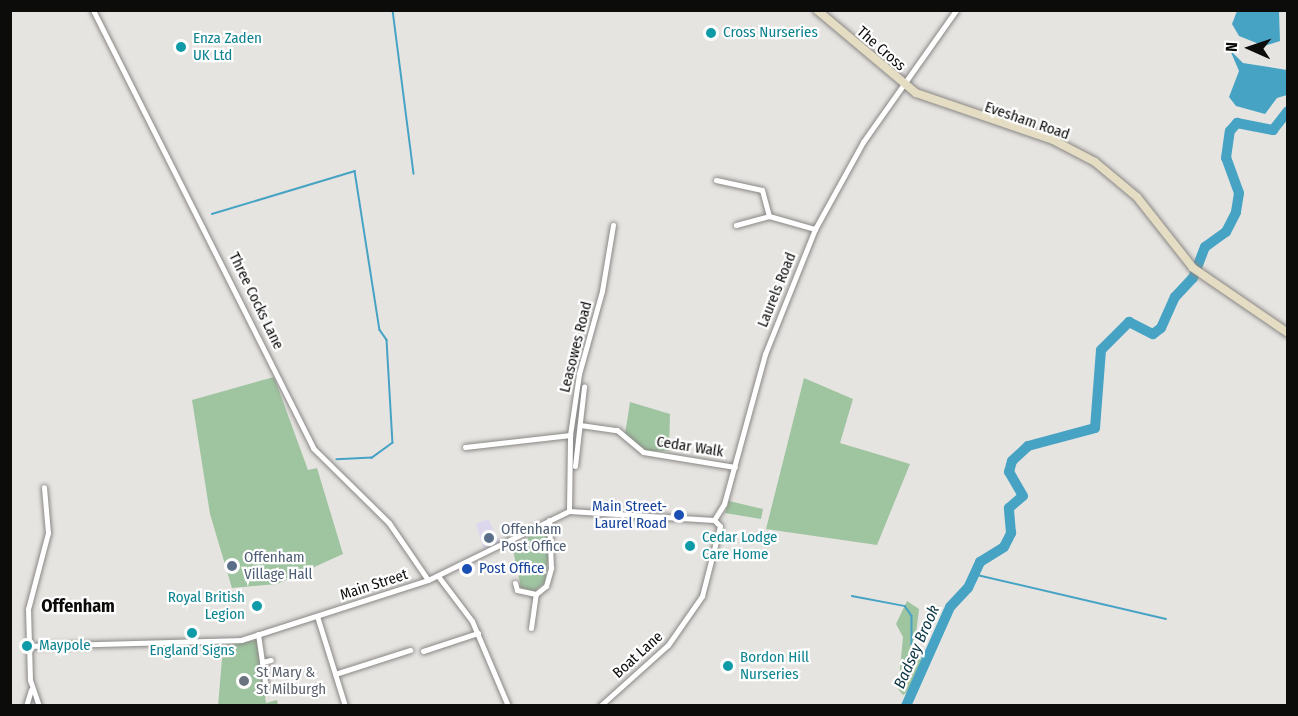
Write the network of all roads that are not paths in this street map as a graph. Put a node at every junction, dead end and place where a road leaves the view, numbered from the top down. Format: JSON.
{"nodes":[{"id":1,"x":93,"y":10,"type":"edge"},
{"id":2,"x":817,"y":10,"type":"edge"},
{"id":3,"x":956,"y":10,"type":"edge"},
{"id":4,"x":901,"y":84,"type":"junction"},
{"id":5,"x":716,"y":180,"type":"dead end"},
{"id":6,"x":770,"y":216,"type":"junction"},
{"id":7,"x":612,"y":225,"type":"dead end"},
{"id":8,"x":736,"y":225,"type":"dead end"},
{"id":9,"x":815,"y":229,"type":"junction"},
{"id":10,"x":1287,"y":333,"type":"edge"},
{"id":11,"x":584,"y":387,"type":"dead end"},
{"id":12,"x":580,"y":425,"type":"junction"},
{"id":13,"x":570,"y":435,"type":"junction"},
{"id":14,"x":465,"y":447,"type":"dead end"},
{"id":15,"x":575,"y":466,"type":"dead end"},
{"id":16,"x":735,"y":467,"type":"junction"},
{"id":17,"x":44,"y":487,"type":"dead end"},
{"id":18,"x":569,"y":511,"type":"junction"},
{"id":19,"x":549,"y":520,"type":"junction"},
{"id":20,"x":714,"y":520,"type":"junction"},
{"id":21,"x":438,"y":576,"type":"junction"},
{"id":22,"x":428,"y":580,"type":"junction"},
{"id":23,"x":515,"y":583,"type":"dead end"},
{"id":24,"x":536,"y":594,"type":"junction"},
{"id":25,"x":532,"y":614,"type":"junction"},
{"id":26,"x":542,"y":615,"type":"dead end"},
{"id":27,"x":316,"y":616,"type":"junction"},
{"id":28,"x":531,"y":628,"type":"dead end"},
{"id":29,"x":478,"y":633,"type":"junction"},
{"id":30,"x":258,"y":634,"type":"junction"},
{"id":31,"x":29,"y":646,"type":"junction"},
{"id":32,"x":410,"y":650,"type":"dead end"},
{"id":33,"x":423,"y":651,"type":"dead end"},
{"id":34,"x":272,"y":660,"type":"dead end"},
{"id":35,"x":262,"y":662,"type":"junction"},
{"id":36,"x":335,"y":674,"type":"junction"},
{"id":37,"x":266,"y":689,"type":"dead end"},
{"id":38,"x":32,"y":690,"type":"junction"},
{"id":39,"x":26,"y":705,"type":"edge"},
{"id":40,"x":39,"y":705,"type":"edge"},
{"id":41,"x":345,"y":705,"type":"edge"},
{"id":42,"x":508,"y":705,"type":"edge"},
{"id":43,"x":600,"y":705,"type":"edge"}],
"edges":[{"from":1,"to":22,"type":"street","name":"Three Cocks Lane"},
{"from":2,"to":4,"type":"main road","name":"The Cross"},
{"from":3,"to":4,"type":"street","name":"Laurels Road"},
{"from":4,"to":9,"type":"street","name":"Laurels Road"},
{"from":4,"to":10,"type":"main road","name":"Evesham Road"},
{"from":5,"to":6,"type":"street"},
{"from":6,"to":8,"type":"street"},
{"from":6,"to":9,"type":"street"},
{"from":7,"to":13,"type":"street","name":"Leasowes Road"},
{"from":9,"to":16,"type":"street","name":"Laurels Road"},
{"from":11,"to":12,"type":"street"},
{"from":12,"to":15,"type":"street"},
{"from":12,"to":16,"type":"street","name":"Cedar Walk"},
{"from":13,"to":14,"type":"street"},
{"from":13,"to":18,"type":"street","name":"Leasowes Road"},
{"from":16,"to":20,"type":"street","name":"Laurels Road"},
{"from":17,"to":31,"type":"street"},
{"from":18,"to":19,"type":"street","name":"Main Street"},
{"from":18,"to":20,"type":"street","name":"Main Street"},
{"from":19,"to":21,"type":"street","name":"Main Street"},
{"from":19,"to":24,"type":"street"},
{"from":20,"to":43,"type":"street","name":"Boat Lane"},
{"from":21,"to":22,"type":"street","name":"Main Street"},
{"from":21,"to":29,"type":"street"},
{"from":22,"to":27,"type":"street","name":"Main Street"},
{"from":23,"to":24,"type":"street"},
{"from":24,"to":25,"type":"street"},
{"from":25,"to":26,"type":"street"},
{"from":25,"to":28,"type":"street"},
{"from":27,"to":30,"type":"street","name":"Main Street"},
{"from":27,"to":36,"type":"street"},
{"from":29,"to":33,"type":"street"},
{"from":29,"to":42,"type":"street"},
{"from":30,"to":31,"type":"street","name":"Main Street"},
{"from":30,"to":35,"type":"street"},
{"from":31,"to":38,"type":"street"},
{"from":32,"to":36,"type":"street"},
{"from":34,"to":35,"type":"street"},
{"from":35,"to":37,"type":"street"},
{"from":36,"to":41,"type":"street"},
{"from":38,"to":39,"type":"street"},
{"from":38,"to":40,"type":"street"}]}
